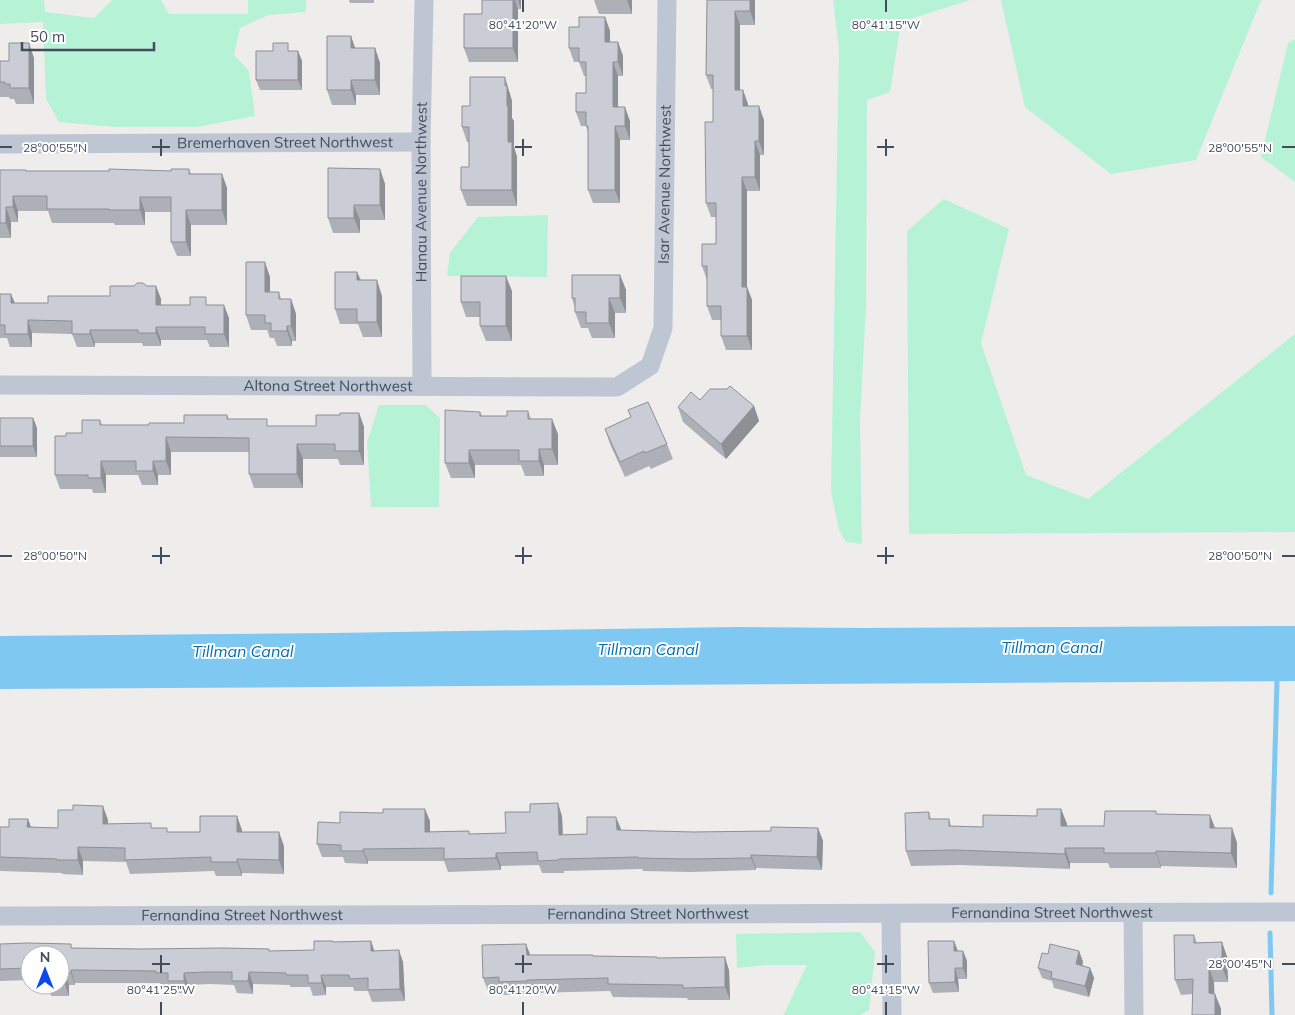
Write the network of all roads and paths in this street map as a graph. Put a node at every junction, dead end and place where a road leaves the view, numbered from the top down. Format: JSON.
{"nodes":[{"id":1,"x":424,"y":0,"type":"edge"},
{"id":2,"x":667,"y":0,"type":"edge"},
{"id":3,"x":421,"y":142,"type":"junction"},
{"id":4,"x":0,"y":144,"type":"edge"},
{"id":5,"x":650,"y":366,"type":"joint"},
{"id":6,"x":0,"y":385,"type":"edge"},
{"id":7,"x":422,"y":386,"type":"junction"},
{"id":8,"x":1295,"y":912,"type":"edge"},
{"id":9,"x":1133,"y":913,"type":"junction"},
{"id":10,"x":891,"y":914,"type":"junction"},
{"id":11,"x":0,"y":916,"type":"edge"},
{"id":12,"x":892,"y":1015,"type":"edge"},
{"id":13,"x":1134,"y":1015,"type":"edge"}],
"edges":[{"from":1,"to":3,"type":"street","name":"Hanau Avenue Northwest"},
{"from":2,"to":5,"type":"street","name":"Isar Avenue Northwest"},
{"from":3,"to":4,"type":"street","name":"Bremerhaven Street Northwest"},
{"from":3,"to":7,"type":"street","name":"Hanau Avenue Northwest"},
{"from":5,"to":7,"type":"street","name":"Altona Street Northwest"},
{"from":6,"to":7,"type":"street","name":"Altona Street Northwest"},
{"from":8,"to":9,"type":"street","name":"Fernandina Street Northwest"},
{"from":9,"to":10,"type":"street","name":"Fernandina Street Northwest"},
{"from":9,"to":13,"type":"street"},
{"from":10,"to":11,"type":"street","name":"Fernandina Street Northwest"},
{"from":10,"to":12,"type":"street"}]}
